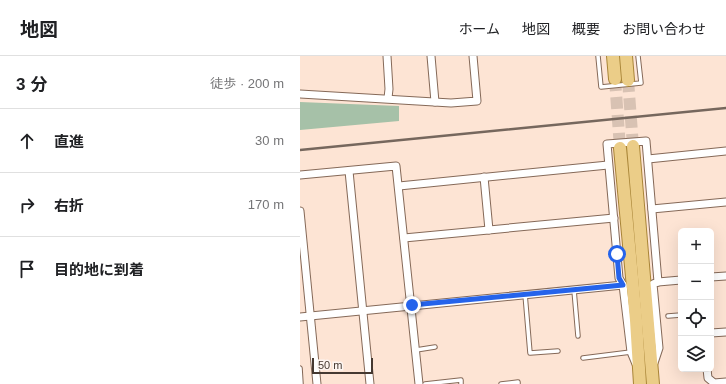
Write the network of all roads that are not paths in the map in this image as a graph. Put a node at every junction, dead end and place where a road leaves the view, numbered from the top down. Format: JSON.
{"nodes":[{"id":1,"x":387,"y":56,"type":"edge"},
{"id":2,"x":431,"y":56,"type":"edge"},
{"id":3,"x":472,"y":56,"type":"edge"},
{"id":4,"x":598,"y":56,"type":"edge"},
{"id":5,"x":613,"y":56,"type":"edge"},
{"id":6,"x":626,"y":56,"type":"edge"},
{"id":7,"x":638,"y":56,"type":"edge"},
{"id":8,"x":300,"y":94,"type":"edge"},
{"id":9,"x":388,"y":98,"type":"junction"},
{"id":10,"x":435,"y":102,"type":"junction"},
{"id":11,"x":633,"y":146,"type":"tunnel mouth"},
{"id":12,"x":620,"y":148,"type":"tunnel mouth"},
{"id":13,"x":726,"y":151,"type":"edge"},
{"id":14,"x":648,"y":159,"type":"junction"},
{"id":15,"x":608,"y":165,"type":"junction"},
{"id":16,"x":349,"y":171,"type":"junction"},
{"id":17,"x":300,"y":175,"type":"edge"},
{"id":18,"x":484,"y":177,"type":"junction"},
{"id":19,"x":399,"y":186,"type":"junction"},
{"id":20,"x":726,"y":202,"type":"edge"},
{"id":21,"x":652,"y":209,"type":"junction"},
{"id":22,"x":300,"y":211,"type":"edge"},
{"id":23,"x":614,"y":218,"type":"junction"},
{"id":24,"x":489,"y":230,"type":"junction"},
{"id":25,"x":404,"y":238,"type":"junction"},
{"id":26,"x":302,"y":259,"type":"edge"},
{"id":27,"x":726,"y":276,"type":"edge"},
{"id":28,"x":714,"y":277,"type":"edge"},
{"id":29,"x":678,"y":280,"type":"edge"},
{"id":30,"x":658,"y":282,"type":"junction"},
{"id":31,"x":623,"y":285,"type":"junction"},
{"id":32,"x":574,"y":290,"type":"junction"},
{"id":33,"x":525,"y":294,"type":"junction"},
{"id":34,"x":412,"y":305,"type":"junction"},
{"id":35,"x":363,"y":310,"type":"junction"},
{"id":36,"x":678,"y":315,"type":"edge"},
{"id":37,"x":310,"y":316,"type":"junction"},
{"id":38,"x":668,"y":316,"type":"dead end"},
{"id":39,"x":300,"y":317,"type":"edge"},
{"id":40,"x":726,"y":332,"type":"edge"},
{"id":41,"x":714,"y":333,"type":"edge"},
{"id":42,"x":578,"y":336,"type":"dead end"},
{"id":43,"x":434,"y":347,"type":"dead end"},
{"id":44,"x":416,"y":350,"type":"junction"},
{"id":45,"x":558,"y":351,"type":"dead end"},
{"id":46,"x":631,"y":352,"type":"junction"},
{"id":47,"x":583,"y":358,"type":"dead end"},
{"id":48,"x":300,"y":368,"type":"edge"},
{"id":49,"x":300,"y":371,"type":"edge"},
{"id":50,"x":639,"y":372,"type":"junction"},
{"id":51,"x":707,"y":372,"type":"edge"},
{"id":52,"x":652,"y":378,"type":"edge"},
{"id":53,"x":726,"y":382,"type":"edge"},
{"id":54,"x":301,"y":384,"type":"edge"},
{"id":55,"x":317,"y":384,"type":"edge"},
{"id":56,"x":370,"y":384,"type":"edge"},
{"id":57,"x":419,"y":384,"type":"edge"},
{"id":58,"x":425,"y":384,"type":"edge"},
{"id":59,"x":461,"y":384,"type":"edge"},
{"id":60,"x":501,"y":384,"type":"edge"},
{"id":61,"x":518,"y":384,"type":"edge"},
{"id":62,"x":640,"y":384,"type":"edge"}],
"edges":[{"from":1,"to":9,"type":"street"},
{"from":2,"to":10,"type":"street"},
{"from":3,"to":10,"type":"street"},
{"from":4,"to":7,"type":"lane"},
{"from":5,"to":6,"type":"main road"},
{"from":8,"to":9,"type":"street"},
{"from":9,"to":10,"type":"street"},
{"from":11,"to":52,"type":"main road"},
{"from":12,"to":50,"type":"main road"},
{"from":13,"to":14,"type":"street"},
{"from":14,"to":15,"type":"street"},
{"from":14,"to":21,"type":"street"},
{"from":15,"to":18,"type":"street"},
{"from":15,"to":23,"type":"street"},
{"from":16,"to":17,"type":"street"},
{"from":16,"to":19,"type":"street"},
{"from":16,"to":35,"type":"street"},
{"from":18,"to":19,"type":"street"},
{"from":18,"to":24,"type":"street"},
{"from":19,"to":25,"type":"street"},
{"from":20,"to":21,"type":"street"},
{"from":21,"to":30,"type":"street"},
{"from":22,"to":26,"type":"street"},
{"from":23,"to":24,"type":"street"},
{"from":23,"to":31,"type":"street"},
{"from":24,"to":25,"type":"street"},
{"from":25,"to":34,"type":"street"},
{"from":26,"to":37,"type":"street"},
{"from":27,"to":28,"type":"street"},
{"from":29,"to":30,"type":"street"},
{"from":30,"to":52,"type":"street"},
{"from":31,"to":32,"type":"street"},
{"from":31,"to":46,"type":"street"},
{"from":32,"to":33,"type":"street"},
{"from":32,"to":42,"type":"lane"},
{"from":33,"to":34,"type":"street"},
{"from":33,"to":45,"type":"lane"},
{"from":34,"to":35,"type":"street"},
{"from":34,"to":44,"type":"street"},
{"from":35,"to":37,"type":"street"},
{"from":35,"to":56,"type":"street"},
{"from":36,"to":38,"type":"lane"},
{"from":37,"to":39,"type":"street"},
{"from":37,"to":55,"type":"street"},
{"from":40,"to":41,"type":"street"},
{"from":43,"to":44,"type":"lane"},
{"from":44,"to":57,"type":"street"},
{"from":46,"to":47,"type":"lane"},
{"from":46,"to":50,"type":"street"},
{"from":48,"to":49,"type":"lane"},
{"from":49,"to":54,"type":"lane"},
{"from":50,"to":62,"type":"main road"},
{"from":51,"to":53,"type":"street"},
{"from":58,"to":59,"type":"lane"},
{"from":60,"to":61,"type":"lane"}]}
